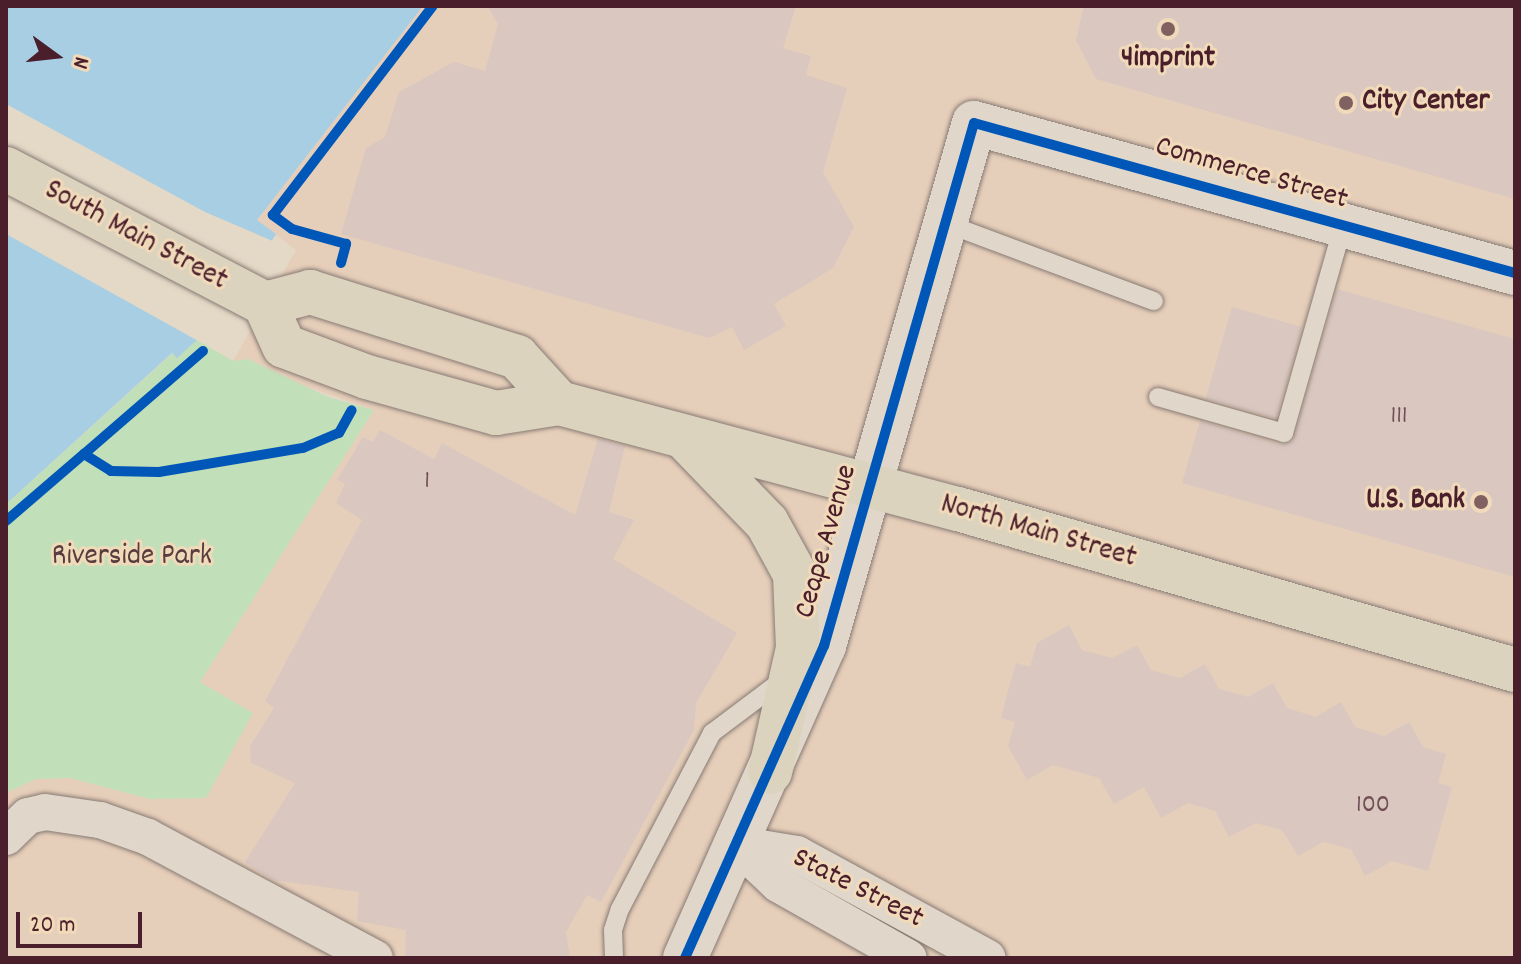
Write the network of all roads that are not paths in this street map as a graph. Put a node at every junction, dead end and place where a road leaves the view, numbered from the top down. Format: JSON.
{"nodes":[{"id":1,"x":974,"y":123,"type":"joint"},
{"id":2,"x":6,"y":169,"type":"edge"},
{"id":3,"x":945,"y":223,"type":"junction"},
{"id":4,"x":1343,"y":226,"type":"junction"},
{"id":5,"x":1515,"y":273,"type":"edge"},
{"id":6,"x":1154,"y":301,"type":"dead end"},
{"id":7,"x":265,"y":304,"type":"junction"},
{"id":8,"x":1158,"y":397,"type":"dead end"},
{"id":9,"x":559,"y":403,"type":"junction"},
{"id":10,"x":687,"y":440,"type":"junction"},
{"id":11,"x":869,"y":486,"type":"junction"},
{"id":12,"x":809,"y":659,"type":"junction"},
{"id":13,"x":1515,"y":670,"type":"edge"},
{"id":14,"x":770,"y":772,"type":"joint"},
{"id":15,"x":6,"y":837,"type":"edge"},
{"id":16,"x":736,"y":844,"type":"junction"},
{"id":17,"x":375,"y":958,"type":"edge"},
{"id":18,"x":614,"y":958,"type":"edge"},
{"id":19,"x":685,"y":958,"type":"edge"},
{"id":20,"x":909,"y":958,"type":"edge"},
{"id":21,"x":988,"y":958,"type":"edge"}],
"edges":[{"from":1,"to":3,"type":"street","name":"Ceape Avenue"},
{"from":1,"to":4,"type":"street","name":"Commerce Street"},
{"from":2,"to":7,"type":"main road","name":"South Main Street"},
{"from":3,"to":6,"type":"lane"},
{"from":3,"to":11,"type":"street","name":"Ceape Avenue"},
{"from":4,"to":5,"type":"street","name":"Commerce Street"},
{"from":4,"to":8,"type":"lane"},
{"from":7,"to":9,"type":"main road"},
{"from":7,"to":9,"type":"main road","name":"North Main Street"},
{"from":9,"to":10,"type":"main road","name":"North Main Street"},
{"from":10,"to":11,"type":"main road","name":"North Main Street"},
{"from":10,"to":12,"type":"main road"},
{"from":11,"to":12,"type":"street","name":"Ceape Avenue"},
{"from":11,"to":13,"type":"main road","name":"North Main Street"},
{"from":12,"to":14,"type":"main road"},
{"from":12,"to":18,"type":"lane"},
{"from":14,"to":16,"type":"street"},
{"from":15,"to":17,"type":"street"},
{"from":16,"to":19,"type":"street"},
{"from":16,"to":20,"type":"street","name":"State Street"},
{"from":16,"to":21,"type":"street","name":"State Street"}]}
